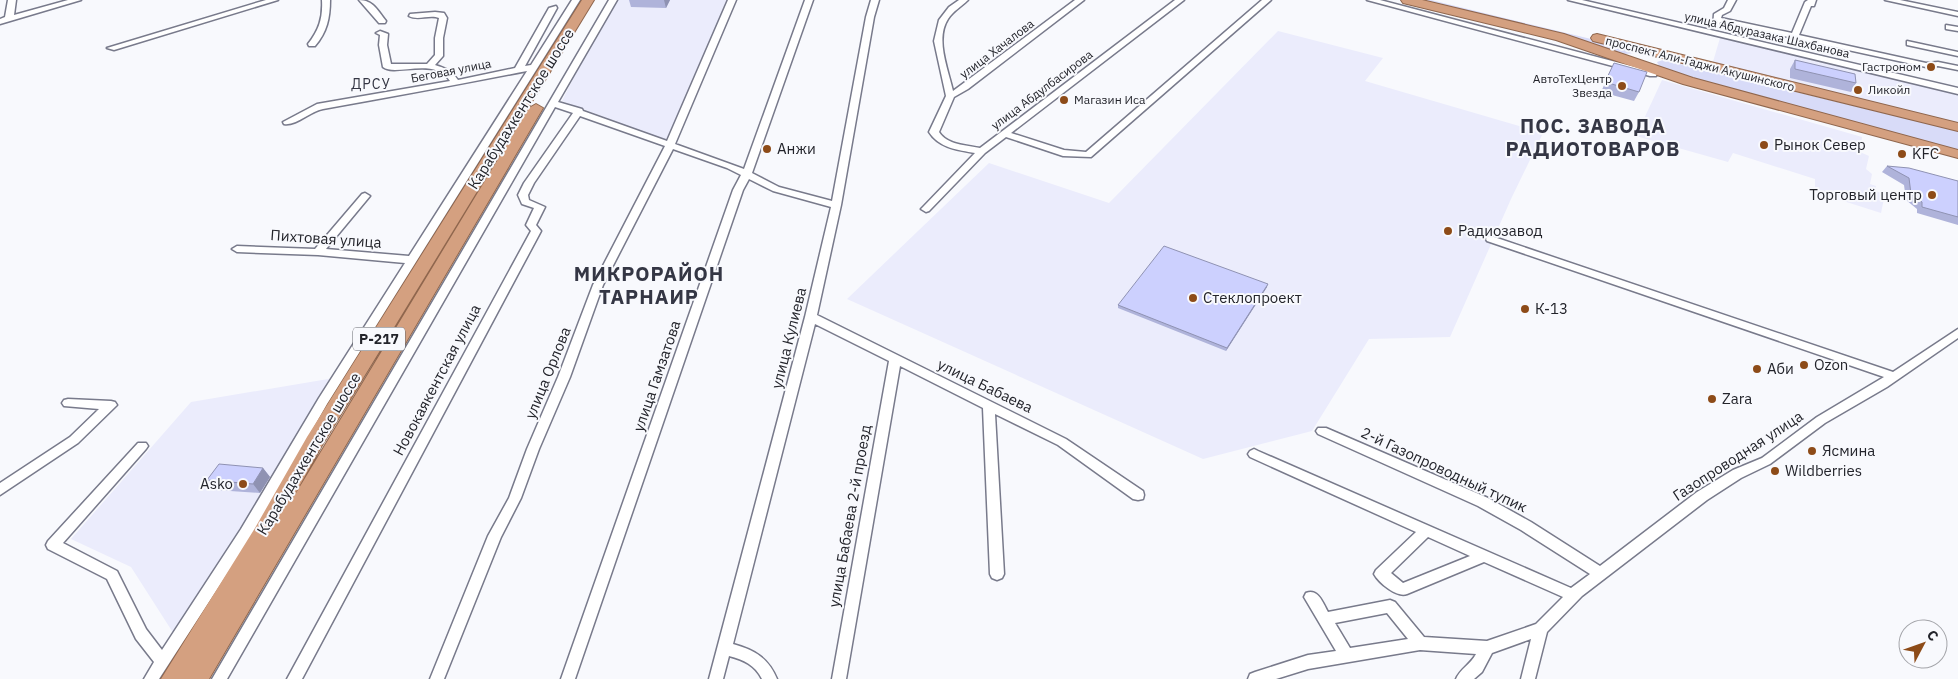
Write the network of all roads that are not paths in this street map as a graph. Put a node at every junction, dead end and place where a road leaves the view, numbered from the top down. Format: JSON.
{"nodes":[{"id":1,"x":12,"y":0,"type":"edge"},
{"id":2,"x":77,"y":0,"type":"edge"},
{"id":3,"x":274,"y":0,"type":"edge"},
{"id":4,"x":326,"y":0,"type":"edge"},
{"id":5,"x":363,"y":0,"type":"edge"},
{"id":6,"x":576,"y":0,"type":"edge"},
{"id":7,"x":588,"y":0,"type":"edge"},
{"id":8,"x":600,"y":0,"type":"edge"},
{"id":9,"x":613,"y":0,"type":"edge"},
{"id":10,"x":732,"y":0,"type":"edge"},
{"id":11,"x":809,"y":0,"type":"edge"},
{"id":12,"x":875,"y":0,"type":"edge"},
{"id":13,"x":964,"y":0,"type":"edge"},
{"id":14,"x":1080,"y":0,"type":"edge"},
{"id":15,"x":1180,"y":0,"type":"edge"},
{"id":16,"x":1267,"y":0,"type":"edge"},
{"id":17,"x":1371,"y":0,"type":"edge"},
{"id":18,"x":1442,"y":0,"type":"edge"},
{"id":19,"x":1572,"y":0,"type":"edge"},
{"id":20,"x":1732,"y":0,"type":"edge"},
{"id":21,"x":1812,"y":0,"type":"edge"},
{"id":22,"x":1889,"y":0,"type":"edge"},
{"id":23,"x":1410,"y":4,"type":"edge"},
{"id":24,"x":553,"y":8,"type":"dead end"},
{"id":25,"x":1958,"y":14,"type":"edge"},
{"id":26,"x":413,"y":16,"type":"dead end"},
{"id":27,"x":9,"y":19,"type":"junction"},
{"id":28,"x":1717,"y":19,"type":"junction"},
{"id":29,"x":382,"y":21,"type":"dead end"},
{"id":30,"x":0,"y":22,"type":"edge"},
{"id":31,"x":1949,"y":27,"type":"dead end"},
{"id":32,"x":1958,"y":29,"type":"edge"},
{"id":33,"x":380,"y":33,"type":"dead end"},
{"id":34,"x":1715,"y":34,"type":"junction"},
{"id":35,"x":1795,"y":36,"type":"junction"},
{"id":36,"x":1616,"y":43,"type":"junction"},
{"id":37,"x":1910,"y":43,"type":"dead end"},
{"id":38,"x":312,"y":44,"type":"dead end"},
{"id":39,"x":111,"y":48,"type":"dead end"},
{"id":40,"x":1606,"y":52,"type":"junction"},
{"id":41,"x":1958,"y":54,"type":"edge"},
{"id":42,"x":1672,"y":57,"type":"junction"},
{"id":43,"x":428,"y":67,"type":"junction"},
{"id":44,"x":534,"y":68,"type":"junction"},
{"id":45,"x":1958,"y":68,"type":"edge"},
{"id":46,"x":1654,"y":69,"type":"junction"},
{"id":47,"x":518,"y":70,"type":"junction"},
{"id":48,"x":454,"y":82,"type":"junction"},
{"id":49,"x":1958,"y":91,"type":"edge"},
{"id":50,"x":950,"y":96,"type":"junction"},
{"id":51,"x":552,"y":103,"type":"junction"},
{"id":52,"x":579,"y":111,"type":"junction"},
{"id":53,"x":287,"y":122,"type":"dead end"},
{"id":54,"x":1958,"y":127,"type":"edge"},
{"id":55,"x":1004,"y":134,"type":"junction"},
{"id":56,"x":670,"y":145,"type":"junction"},
{"id":57,"x":982,"y":151,"type":"junction"},
{"id":58,"x":1958,"y":154,"type":"edge"},
{"id":59,"x":746,"y":176,"type":"junction"},
{"id":60,"x":365,"y":196,"type":"dead end"},
{"id":61,"x":836,"y":205,"type":"junction"},
{"id":62,"x":926,"y":209,"type":"dead end"},
{"id":63,"x":1491,"y":239,"type":"dead end"},
{"id":64,"x":237,"y":249,"type":"dead end"},
{"id":65,"x":318,"y":252,"type":"junction"},
{"id":66,"x":413,"y":260,"type":"junction"},
{"id":67,"x":811,"y":318,"type":"junction"},
{"id":68,"x":1958,"y":333,"type":"edge"},
{"id":69,"x":895,"y":359,"type":"junction"},
{"id":70,"x":1893,"y":376,"type":"junction"},
{"id":71,"x":68,"y":403,"type":"dead end"},
{"id":72,"x":989,"y":406,"type":"junction"},
{"id":73,"x":1322,"y":431,"type":"dead end"},
{"id":74,"x":142,"y":446,"type":"dead end"},
{"id":75,"x":1254,"y":454,"type":"dead end"},
{"id":76,"x":0,"y":490,"type":"edge"},
{"id":77,"x":1138,"y":494,"type":"dead end"},
{"id":78,"x":1427,"y":530,"type":"junction"},
{"id":79,"x":1485,"y":556,"type":"junction"},
{"id":80,"x":997,"y":574,"type":"dead end"},
{"id":81,"x":1601,"y":574,"type":"junction"},
{"id":82,"x":1574,"y":596,"type":"junction"},
{"id":83,"x":1311,"y":597,"type":"dead end"},
{"id":84,"x":1324,"y":619,"type":"junction"},
{"id":85,"x":1542,"y":629,"type":"junction"},
{"id":86,"x":1420,"y":643,"type":"junction"},
{"id":87,"x":724,"y":648,"type":"junction"},
{"id":88,"x":1487,"y":648,"type":"junction"},
{"id":89,"x":1347,"y":656,"type":"junction"},
{"id":90,"x":162,"y":662,"type":"junction"},
{"id":91,"x":151,"y":679,"type":"edge"},
{"id":92,"x":173,"y":679,"type":"edge"},
{"id":93,"x":196,"y":679,"type":"edge"},
{"id":94,"x":219,"y":679,"type":"edge"},
{"id":95,"x":294,"y":679,"type":"edge"},
{"id":96,"x":436,"y":679,"type":"edge"},
{"id":97,"x":568,"y":679,"type":"edge"},
{"id":98,"x":716,"y":679,"type":"edge"},
{"id":99,"x":770,"y":679,"type":"edge"},
{"id":100,"x":839,"y":679,"type":"edge"},
{"id":101,"x":1255,"y":679,"type":"edge"},
{"id":102,"x":1463,"y":679,"type":"edge"},
{"id":103,"x":1528,"y":679,"type":"edge"}],
"edges":[{"from":1,"to":27,"type":"street"},
{"from":2,"to":27,"type":"street"},
{"from":3,"to":39,"type":"street"},
{"from":4,"to":38,"type":"street"},
{"from":5,"to":29,"type":"street"},
{"from":6,"to":44,"type":"street"},
{"from":7,"to":92,"type":"highway","name":"Карабудахкентское шоссе","number":"Р-217"},
{"from":8,"to":93,"type":"highway","name":"Карабудахкентское шоссе"},
{"from":9,"to":51,"type":"street"},
{"from":10,"to":56,"type":"street","name":"улица Орлова"},
{"from":11,"to":59,"type":"street","name":"улица Гамзатова"},
{"from":12,"to":61,"type":"street","name":"улица Кулиева"},
{"from":13,"to":50,"type":"street"},
{"from":14,"to":50,"type":"street","name":"улица Хачалова"},
{"from":15,"to":55,"type":"street","name":"улица Абдулбасирова"},
{"from":16,"to":55,"type":"street"},
{"from":17,"to":23,"type":"street"},
{"from":18,"to":36,"type":"highway","name":"проспект Али-Гаджи Акушинского"},
{"from":19,"to":34,"type":"street","name":"улица Абдуразака Шахбанова"},
{"from":20,"to":28,"type":"street"},
{"from":21,"to":35,"type":"street"},
{"from":22,"to":25,"type":"street"},
{"from":23,"to":40,"type":"highway","name":"проспект Али-Гаджи Акушинского"},
{"from":23,"to":46,"type":"street"},
{"from":24,"to":47,"type":"street"},
{"from":26,"to":43,"type":"street"},
{"from":27,"to":30,"type":"street"},
{"from":28,"to":34,"type":"street"},
{"from":28,"to":35,"type":"street"},
{"from":31,"to":32,"type":"street"},
{"from":33,"to":43,"type":"street"},
{"from":34,"to":49,"type":"street","name":"улица Абдуразака Шахбанова"},
{"from":35,"to":45,"type":"street"},
{"from":36,"to":40,"type":"highway"},
{"from":36,"to":42,"type":"highway","name":"проспект Али-Гаджи Акушинского"},
{"from":37,"to":41,"type":"street"},
{"from":40,"to":46,"type":"highway","name":"проспект Али-Гаджи Акушинского"},
{"from":42,"to":46,"type":"highway"},
{"from":42,"to":54,"type":"highway","name":"проспект Али-Гаджи Акушинского"},
{"from":43,"to":48,"type":"street"},
{"from":44,"to":47,"type":"street","name":"Беговая улица"},
{"from":44,"to":66,"type":"street"},
{"from":46,"to":58,"type":"highway","name":"проспект Али-Гаджи Акушинского"},
{"from":47,"to":48,"type":"street","name":"Беговая улица"},
{"from":48,"to":53,"type":"street","name":"Беговая улица"},
{"from":50,"to":57,"type":"street"},
{"from":51,"to":52,"type":"street"},
{"from":51,"to":94,"type":"street"},
{"from":52,"to":56,"type":"street"},
{"from":52,"to":95,"type":"street","name":"Новокаякентская улица"},
{"from":55,"to":57,"type":"street","name":"улица Абдулбасирова"},
{"from":56,"to":59,"type":"street"},
{"from":56,"to":96,"type":"street","name":"улица Орлова"},
{"from":57,"to":62,"type":"street","name":"улица Абдулбасирова"},
{"from":59,"to":61,"type":"street"},
{"from":59,"to":97,"type":"street","name":"улица Гамзатова"},
{"from":60,"to":65,"type":"street"},
{"from":61,"to":67,"type":"street","name":"улица Кулиева"},
{"from":63,"to":70,"type":"street"},
{"from":64,"to":65,"type":"street","name":"Пихтовая улица"},
{"from":65,"to":66,"type":"street","name":"Пихтовая улица"},
{"from":66,"to":90,"type":"street"},
{"from":67,"to":69,"type":"street","name":"улица Бабаева"},
{"from":67,"to":87,"type":"street","name":"улица Кулиева"},
{"from":68,"to":70,"type":"street","name":"Газопроводная улица"},
{"from":69,"to":72,"type":"street","name":"улица Бабаева"},
{"from":69,"to":100,"type":"street","name":"улица Бабаева 2-й проезд"},
{"from":70,"to":81,"type":"street","name":"Газопроводная улица"},
{"from":71,"to":76,"type":"street"},
{"from":72,"to":77,"type":"street","name":"улица Бабаева"},
{"from":72,"to":80,"type":"street"},
{"from":73,"to":81,"type":"street","name":"2-й Газопроводный тупик"},
{"from":74,"to":90,"type":"street"},
{"from":75,"to":78,"type":"street"},
{"from":78,"to":79,"type":"street"},
{"from":78,"to":79,"type":"street"},
{"from":79,"to":82,"type":"street"},
{"from":81,"to":82,"type":"street","name":"Газопроводная улица"},
{"from":82,"to":85,"type":"street","name":"Газопроводная улица"},
{"from":83,"to":84,"type":"street"},
{"from":84,"to":86,"type":"street"},
{"from":84,"to":89,"type":"street"},
{"from":85,"to":88,"type":"street"},
{"from":85,"to":103,"type":"street","name":"Газопроводная улица"},
{"from":86,"to":88,"type":"street"},
{"from":86,"to":89,"type":"street"},
{"from":87,"to":98,"type":"street","name":"улица Кулиева"},
{"from":87,"to":99,"type":"street"},
{"from":88,"to":102,"type":"street"},
{"from":89,"to":101,"type":"street"},
{"from":90,"to":91,"type":"street"}]}
